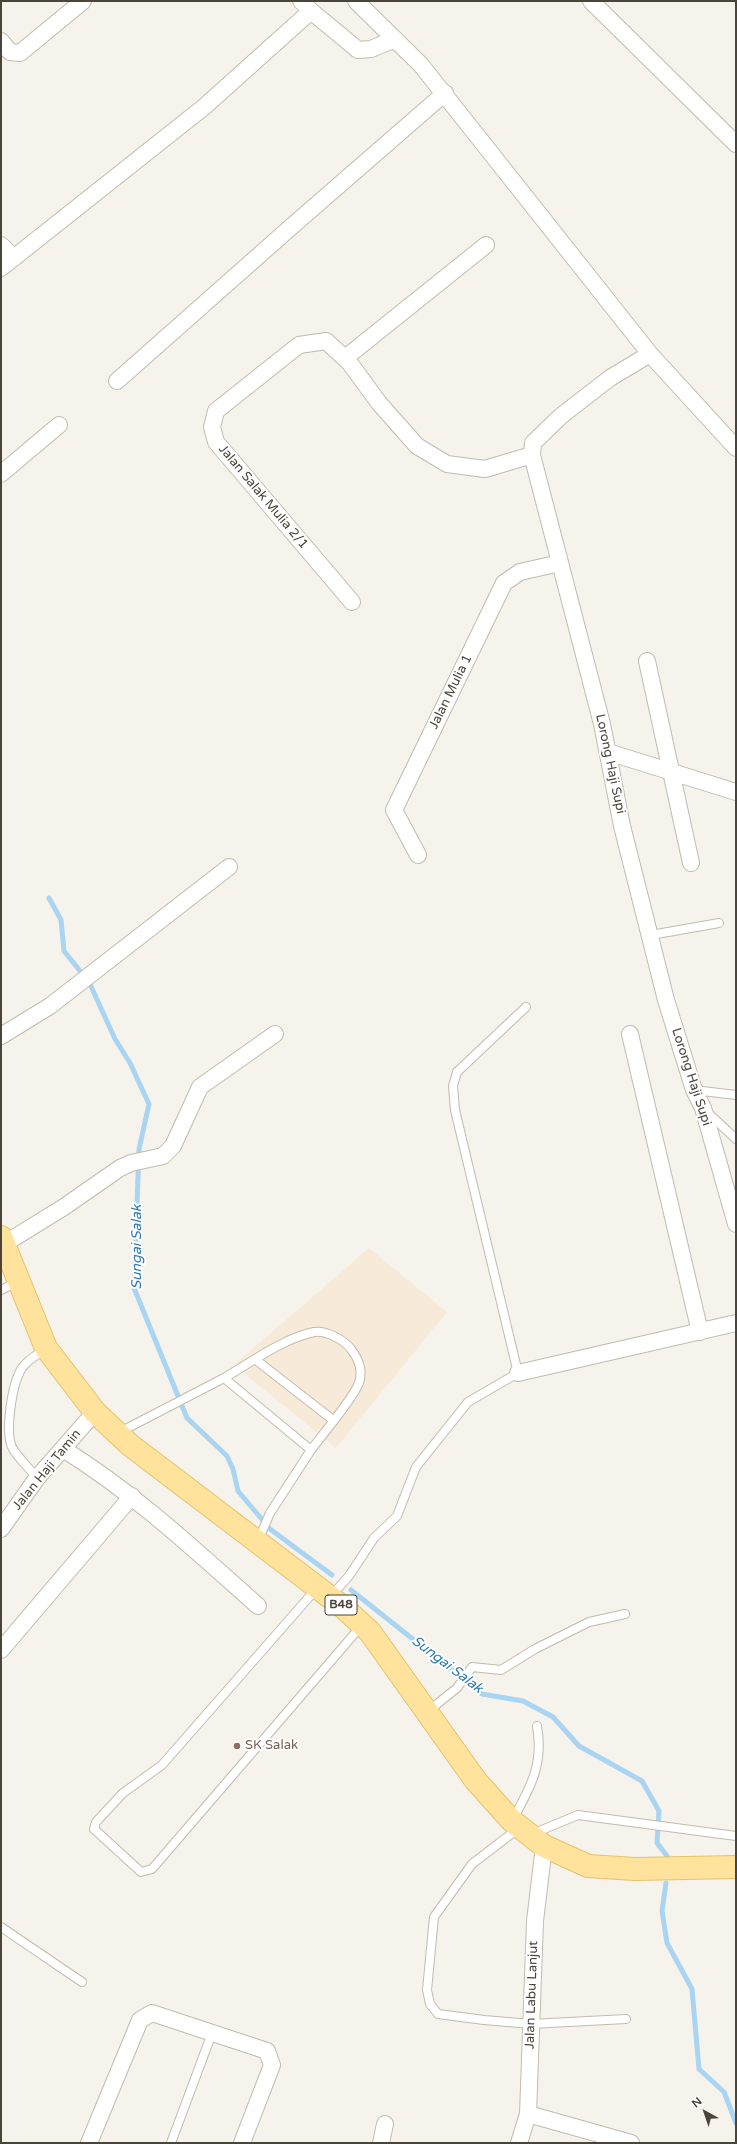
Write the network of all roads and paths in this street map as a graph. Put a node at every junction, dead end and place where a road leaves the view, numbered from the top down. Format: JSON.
{"nodes":[{"id":1,"x":83,"y":1,"type":"edge"},
{"id":2,"x":356,"y":1,"type":"edge"},
{"id":3,"x":591,"y":1,"type":"edge"},
{"id":4,"x":306,"y":6,"type":"edge"},
{"id":5,"x":395,"y":39,"type":"junction"},
{"id":6,"x":1,"y":41,"type":"edge"},
{"id":7,"x":445,"y":93,"type":"junction"},
{"id":8,"x":736,"y":144,"type":"edge"},
{"id":9,"x":1,"y":245,"type":"edge"},
{"id":10,"x":486,"y":245,"type":"dead end"},
{"id":11,"x":14,"y":258,"type":"junction"},
{"id":12,"x":1,"y":268,"type":"edge"},
{"id":13,"x":650,"y":354,"type":"junction"},
{"id":14,"x":345,"y":358,"type":"junction"},
{"id":15,"x":117,"y":381,"type":"dead end"},
{"id":16,"x":59,"y":425,"type":"dead end"},
{"id":17,"x":736,"y":448,"type":"edge"},
{"id":18,"x":532,"y":455,"type":"junction"},
{"id":19,"x":1,"y":474,"type":"edge"},
{"id":20,"x":560,"y":563,"type":"junction"},
{"id":21,"x":352,"y":602,"type":"dead end"},
{"id":22,"x":647,"y":661,"type":"dead end"},
{"id":23,"x":608,"y":752,"type":"junction"},
{"id":24,"x":671,"y":772,"type":"junction"},
{"id":25,"x":736,"y":792,"type":"edge"},
{"id":26,"x":418,"y":855,"type":"dead end"},
{"id":27,"x":691,"y":862,"type":"dead end"},
{"id":28,"x":229,"y":867,"type":"dead end"},
{"id":29,"x":719,"y":923,"type":"dead end"},
{"id":30,"x":651,"y":935,"type":"junction"},
{"id":31,"x":526,"y":1007,"type":"dead end"},
{"id":32,"x":275,"y":1034,"type":"dead end"},
{"id":33,"x":630,"y":1034,"type":"dead end"},
{"id":34,"x":1,"y":1036,"type":"edge"},
{"id":35,"x":694,"y":1090,"type":"junction"},
{"id":36,"x":736,"y":1095,"type":"edge"},
{"id":37,"x":703,"y":1108,"type":"junction"},
{"id":38,"x":736,"y":1139,"type":"edge"},
{"id":39,"x":736,"y":1224,"type":"edge"},
{"id":40,"x":3,"y":1241,"type":"edge"},
{"id":41,"x":10,"y":1285,"type":"edge"},
{"id":42,"x":736,"y":1323,"type":"edge"},
{"id":43,"x":700,"y":1332,"type":"junction"},
{"id":44,"x":46,"y":1348,"type":"junction"},
{"id":45,"x":256,"y":1360,"type":"junction"},
{"id":46,"x":518,"y":1373,"type":"junction"},
{"id":47,"x":224,"y":1378,"type":"junction"},
{"id":48,"x":95,"y":1412,"type":"junction"},
{"id":49,"x":333,"y":1420,"type":"junction"},
{"id":50,"x":117,"y":1434,"type":"junction"},
{"id":51,"x":63,"y":1449,"type":"junction"},
{"id":52,"x":311,"y":1450,"type":"junction"},
{"id":53,"x":37,"y":1478,"type":"junction"},
{"id":54,"x":132,"y":1496,"type":"junction"},
{"id":55,"x":1,"y":1529,"type":"edge"},
{"id":56,"x":259,"y":1538,"type":"junction"},
{"id":57,"x":324,"y":1592,"type":"junction"},
{"id":58,"x":258,"y":1606,"type":"dead end"},
{"id":59,"x":625,"y":1614,"type":"dead end"},
{"id":60,"x":362,"y":1624,"type":"junction"},
{"id":61,"x":1,"y":1650,"type":"edge"},
{"id":62,"x":427,"y":1712,"type":"junction"},
{"id":63,"x":537,"y":1726,"type":"dead end"},
{"id":64,"x":526,"y":1833,"type":"junction"},
{"id":65,"x":736,"y":1836,"type":"edge"},
{"id":66,"x":736,"y":1867,"type":"edge"},
{"id":67,"x":1,"y":1927,"type":"edge"},
{"id":68,"x":82,"y":1982,"type":"dead end"},
{"id":69,"x":626,"y":2019,"type":"dead end"},
{"id":70,"x":531,"y":2024,"type":"junction"},
{"id":71,"x":212,"y":2033,"type":"junction"},
{"id":72,"x":528,"y":2114,"type":"junction"},
{"id":73,"x":385,"y":2124,"type":"dead end"},
{"id":74,"x":90,"y":2143,"type":"edge"},
{"id":75,"x":171,"y":2143,"type":"edge"},
{"id":76,"x":242,"y":2143,"type":"edge"},
{"id":77,"x":381,"y":2143,"type":"edge"},
{"id":78,"x":518,"y":2143,"type":"edge"},
{"id":79,"x":631,"y":2143,"type":"edge"}],
"edges":[{"from":1,"to":6,"type":"street"},
{"from":2,"to":5,"type":"street"},
{"from":3,"to":8,"type":"street"},
{"from":4,"to":5,"type":"street"},
{"from":4,"to":11,"type":"street"},
{"from":5,"to":7,"type":"street"},
{"from":7,"to":13,"type":"street"},
{"from":7,"to":15,"type":"street"},
{"from":9,"to":11,"type":"street"},
{"from":10,"to":14,"type":"street"},
{"from":11,"to":12,"type":"street"},
{"from":13,"to":17,"type":"street"},
{"from":13,"to":18,"type":"street"},
{"from":14,"to":18,"type":"street","name":"Jalan Salak Mulia 2/1"},
{"from":14,"to":21,"type":"street","name":"Jalan Salak Mulia 2/1"},
{"from":16,"to":19,"type":"street"},
{"from":18,"to":20,"type":"street","name":"Lorong Haji Supi"},
{"from":20,"to":23,"type":"street","name":"Lorong Haji Supi"},
{"from":20,"to":26,"type":"street","name":"Jalan Mulia 1"},
{"from":22,"to":24,"type":"street"},
{"from":23,"to":24,"type":"street"},
{"from":23,"to":30,"type":"street","name":"Lorong Haji Supi"},
{"from":24,"to":25,"type":"street"},
{"from":24,"to":27,"type":"street"},
{"from":28,"to":34,"type":"street"},
{"from":29,"to":30,"type":"lane"},
{"from":30,"to":35,"type":"street","name":"Lorong Haji Supi"},
{"from":31,"to":46,"type":"lane"},
{"from":32,"to":40,"type":"street"},
{"from":33,"to":43,"type":"street"},
{"from":35,"to":36,"type":"lane"},
{"from":35,"to":37,"type":"street","name":"Lorong Haji Supi"},
{"from":37,"to":38,"type":"lane"},
{"from":37,"to":39,"type":"street","name":"Lorong Haji Supi"},
{"from":40,"to":41,"type":"main road","number":"B48"},
{"from":41,"to":44,"type":"main road","number":"B48"},
{"from":42,"to":43,"type":"street"},
{"from":43,"to":46,"type":"street"},
{"from":44,"to":48,"type":"main road","number":"B48"},
{"from":44,"to":53,"type":"lane"},
{"from":45,"to":47,"type":"lane"},
{"from":45,"to":49,"type":"lane"},
{"from":45,"to":49,"type":"lane"},
{"from":46,"to":57,"type":"lane"},
{"from":47,"to":50,"type":"lane"},
{"from":47,"to":52,"type":"lane"},
{"from":48,"to":50,"type":"main road","number":"B48"},
{"from":48,"to":51,"type":"street","name":"Jalan Haji Tamin"},
{"from":49,"to":52,"type":"lane"},
{"from":50,"to":56,"type":"main road","number":"B48"},
{"from":51,"to":53,"type":"street","name":"Jalan Haji Tamin"},
{"from":51,"to":54,"type":"street"},
{"from":52,"to":56,"type":"lane"},
{"from":53,"to":55,"type":"street","name":"Jalan Haji Tamin"},
{"from":54,"to":58,"type":"street"},
{"from":54,"to":61,"type":"street"},
{"from":56,"to":57,"type":"main road","number":"B48"},
{"from":57,"to":60,"type":"main road","number":"B48"},
{"from":57,"to":60,"type":"lane"},
{"from":59,"to":62,"type":"lane"},
{"from":60,"to":62,"type":"main road","number":"B48"},
{"from":62,"to":64,"type":"main road","number":"B48"},
{"from":63,"to":64,"type":"lane"},
{"from":64,"to":65,"type":"lane"},
{"from":64,"to":66,"type":"main road","number":"B48"},
{"from":64,"to":70,"type":"street","name":"Jalan Labu Lanjut"},
{"from":64,"to":70,"type":"lane"},
{"from":67,"to":68,"type":"lane"},
{"from":69,"to":70,"type":"lane"},
{"from":70,"to":72,"type":"street","name":"Jalan Labu Lanjut"},
{"from":71,"to":74,"type":"street"},
{"from":71,"to":75,"type":"lane"},
{"from":71,"to":76,"type":"street"},
{"from":72,"to":78,"type":"street","name":"Jalan Labu Lanjut"},
{"from":72,"to":79,"type":"street"},
{"from":73,"to":77,"type":"street"}]}
